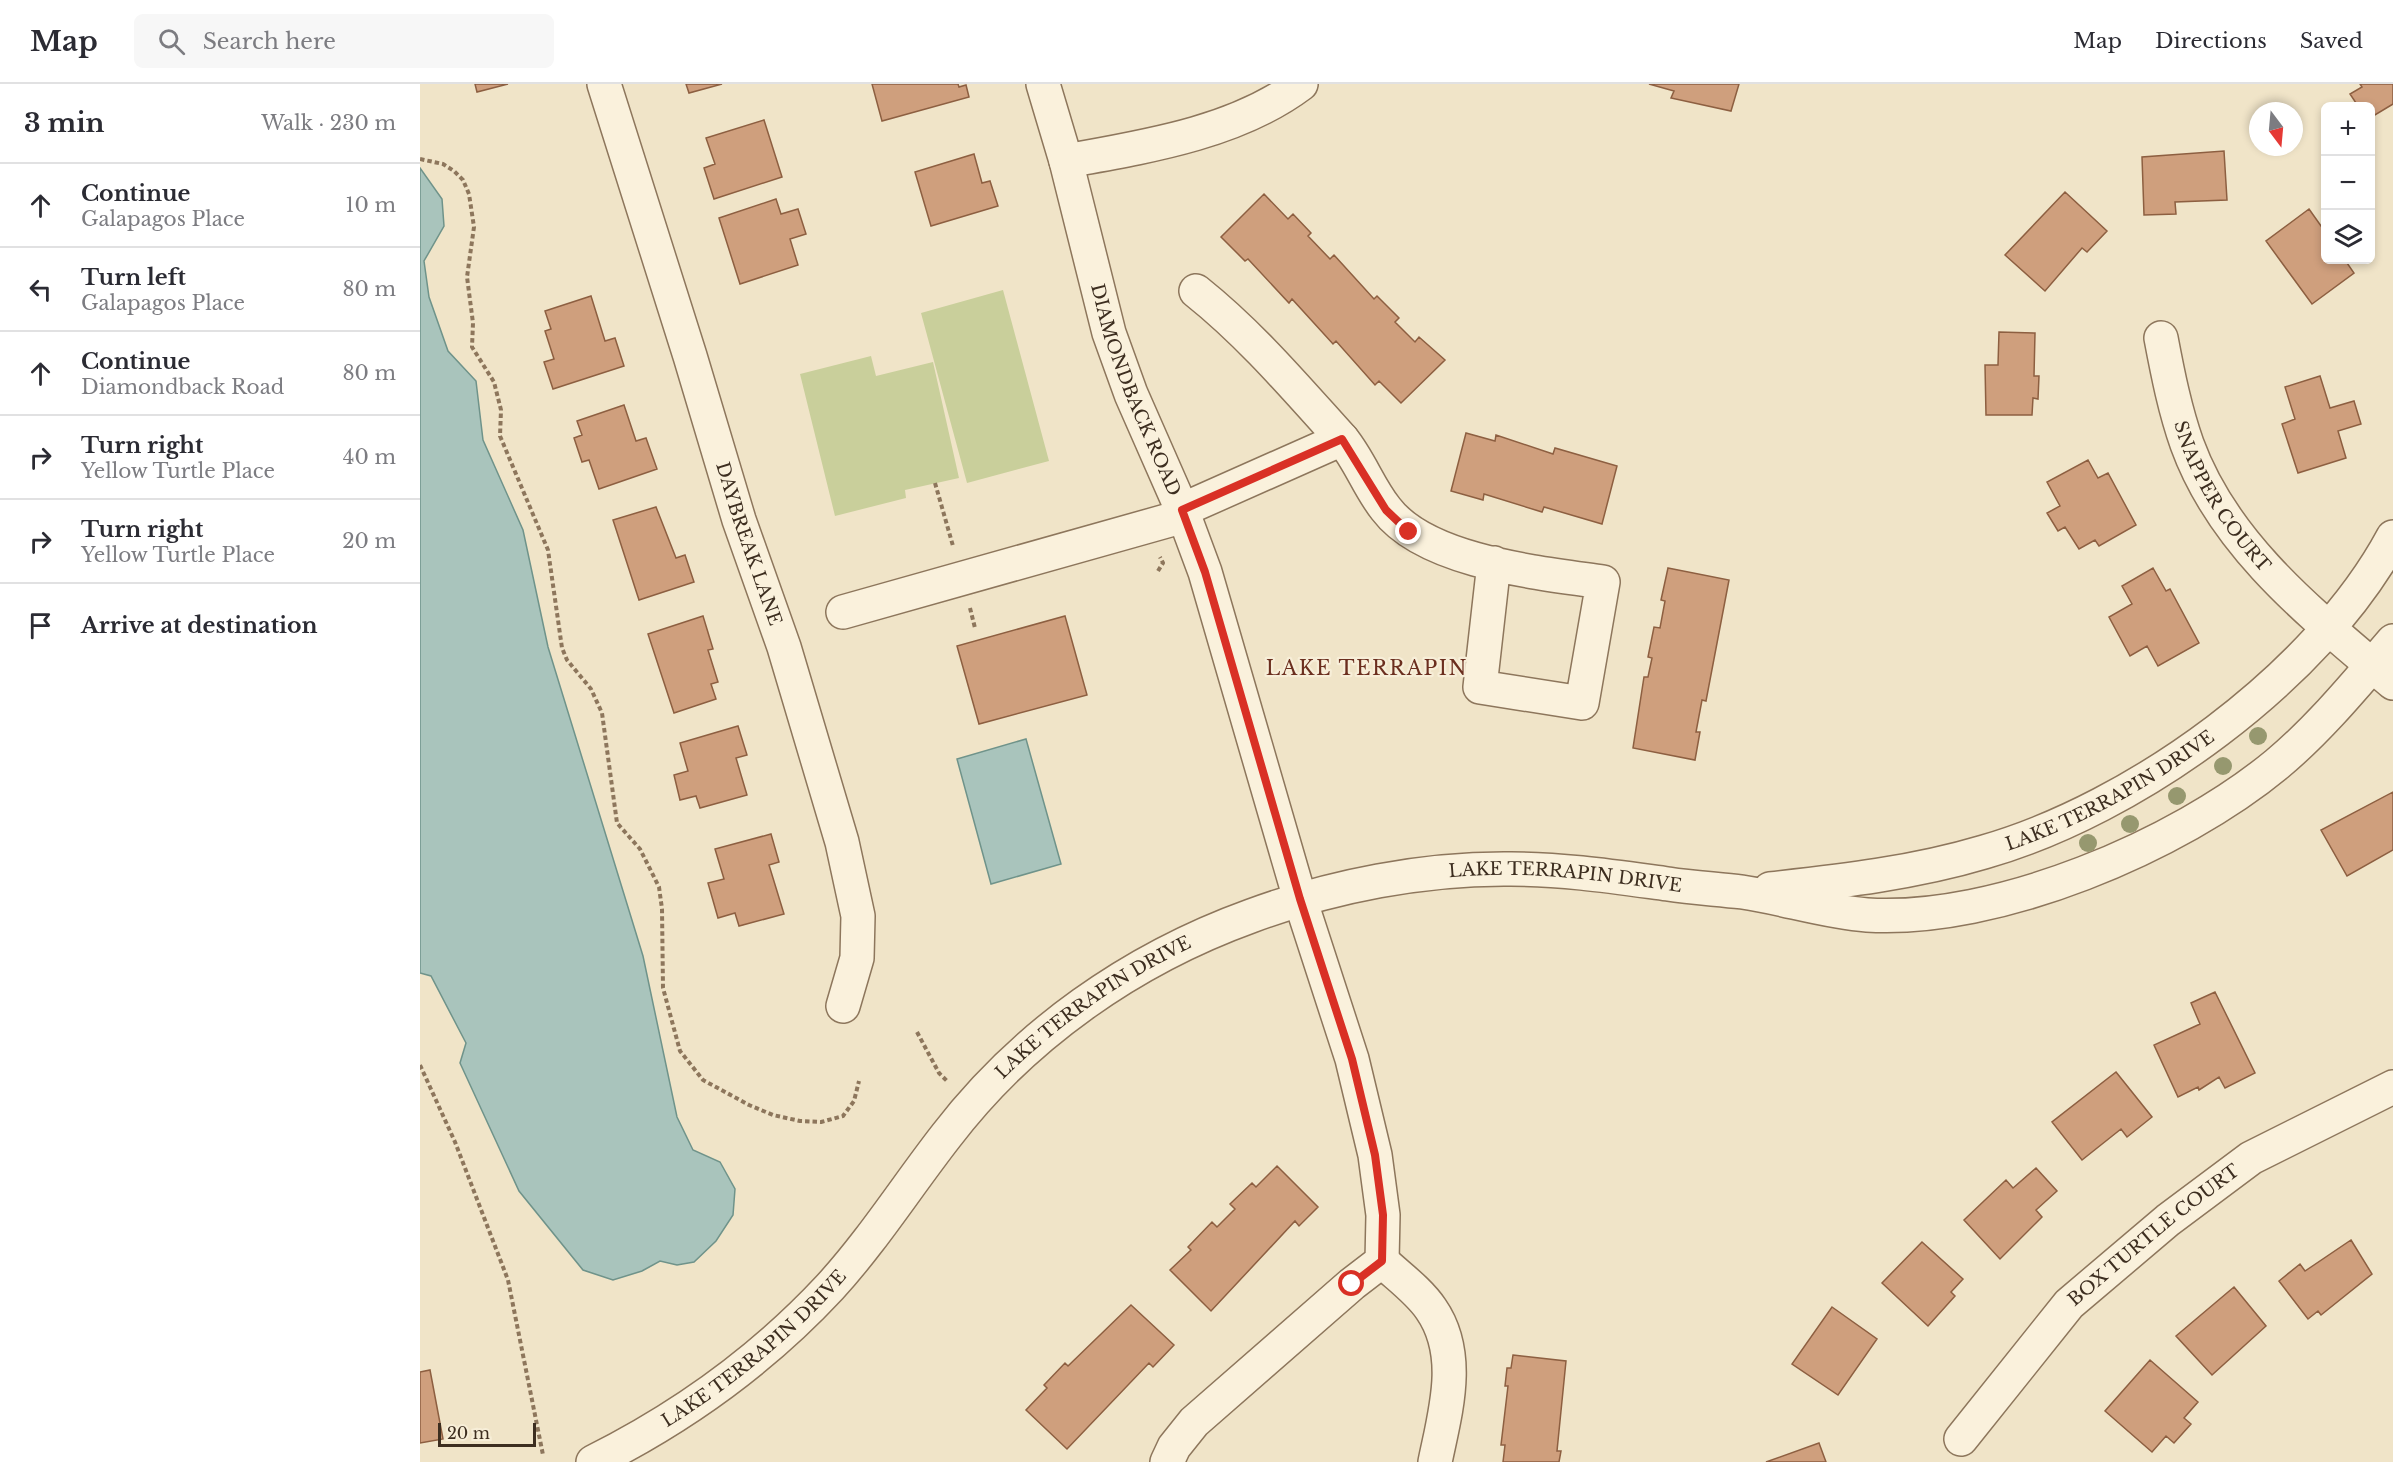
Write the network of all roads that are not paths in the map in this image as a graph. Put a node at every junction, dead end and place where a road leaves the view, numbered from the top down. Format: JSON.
{"nodes":[{"id":1,"x":604,"y":84,"type":"edge"},
{"id":2,"x":1043,"y":84,"type":"edge"},
{"id":3,"x":1301,"y":84,"type":"edge"},
{"id":4,"x":1066,"y":161,"type":"junction"},
{"id":5,"x":1196,"y":291,"type":"dead end"},
{"id":6,"x":2161,"y":338,"type":"dead end"},
{"id":7,"x":1342,"y":439,"type":"junction"},
{"id":8,"x":1183,"y":513,"type":"junction"},
{"id":9,"x":2393,"y":537,"type":"edge"},
{"id":10,"x":1494,"y":562,"type":"junction"},
{"id":11,"x":843,"y":612,"type":"dead end"},
{"id":12,"x":2329,"y":628,"type":"junction"},
{"id":13,"x":2393,"y":641,"type":"edge"},
{"id":14,"x":2383,"y":674,"type":"edge"},
{"id":15,"x":1744,"y":892,"type":"junction"},
{"id":16,"x":1300,"y":899,"type":"junction"},
{"id":17,"x":843,"y":1005,"type":"dead end"},
{"id":18,"x":2393,"y":1087,"type":"edge"},
{"id":19,"x":1382,"y":1261,"type":"junction"},
{"id":20,"x":1961,"y":1439,"type":"dead end"},
{"id":21,"x":593,"y":1462,"type":"edge"},
{"id":22,"x":1167,"y":1462,"type":"edge"},
{"id":23,"x":1436,"y":1462,"type":"edge"}],
"edges":[{"from":1,"to":17,"type":"street","name":"DAYBREAK LANE"},
{"from":2,"to":4,"type":"street","name":"DIAMONDBACK ROAD"},
{"from":3,"to":4,"type":"street"},
{"from":4,"to":8,"type":"street","name":"DIAMONDBACK ROAD"},
{"from":5,"to":7,"type":"street"},
{"from":6,"to":12,"type":"street","name":"SNAPPER COURT"},
{"from":7,"to":8,"type":"street"},
{"from":7,"to":10,"type":"street"},
{"from":8,"to":11,"type":"street"},
{"from":8,"to":16,"type":"street","name":"DIAMONDBACK ROAD"},
{"from":9,"to":12,"type":"street","name":"LAKE TERRAPIN DRIVE"},
{"from":10,"to":10,"type":"street"},
{"from":12,"to":14,"type":"street","name":"SNAPPER COURT"},
{"from":12,"to":15,"type":"street","name":"LAKE TERRAPIN DRIVE"},
{"from":13,"to":14,"type":"street","name":"LAKE TERRAPIN DRIVE"},
{"from":14,"to":15,"type":"street","name":"LAKE TERRAPIN DRIVE"},
{"from":15,"to":16,"type":"street","name":"LAKE TERRAPIN DRIVE"},
{"from":16,"to":19,"type":"street","name":"DIAMONDBACK ROAD"},
{"from":16,"to":21,"type":"street","name":"LAKE TERRAPIN DRIVE"},
{"from":18,"to":20,"type":"street","name":"BOX TURTLE COURT"},
{"from":19,"to":22,"type":"street"},
{"from":19,"to":23,"type":"street"}]}
